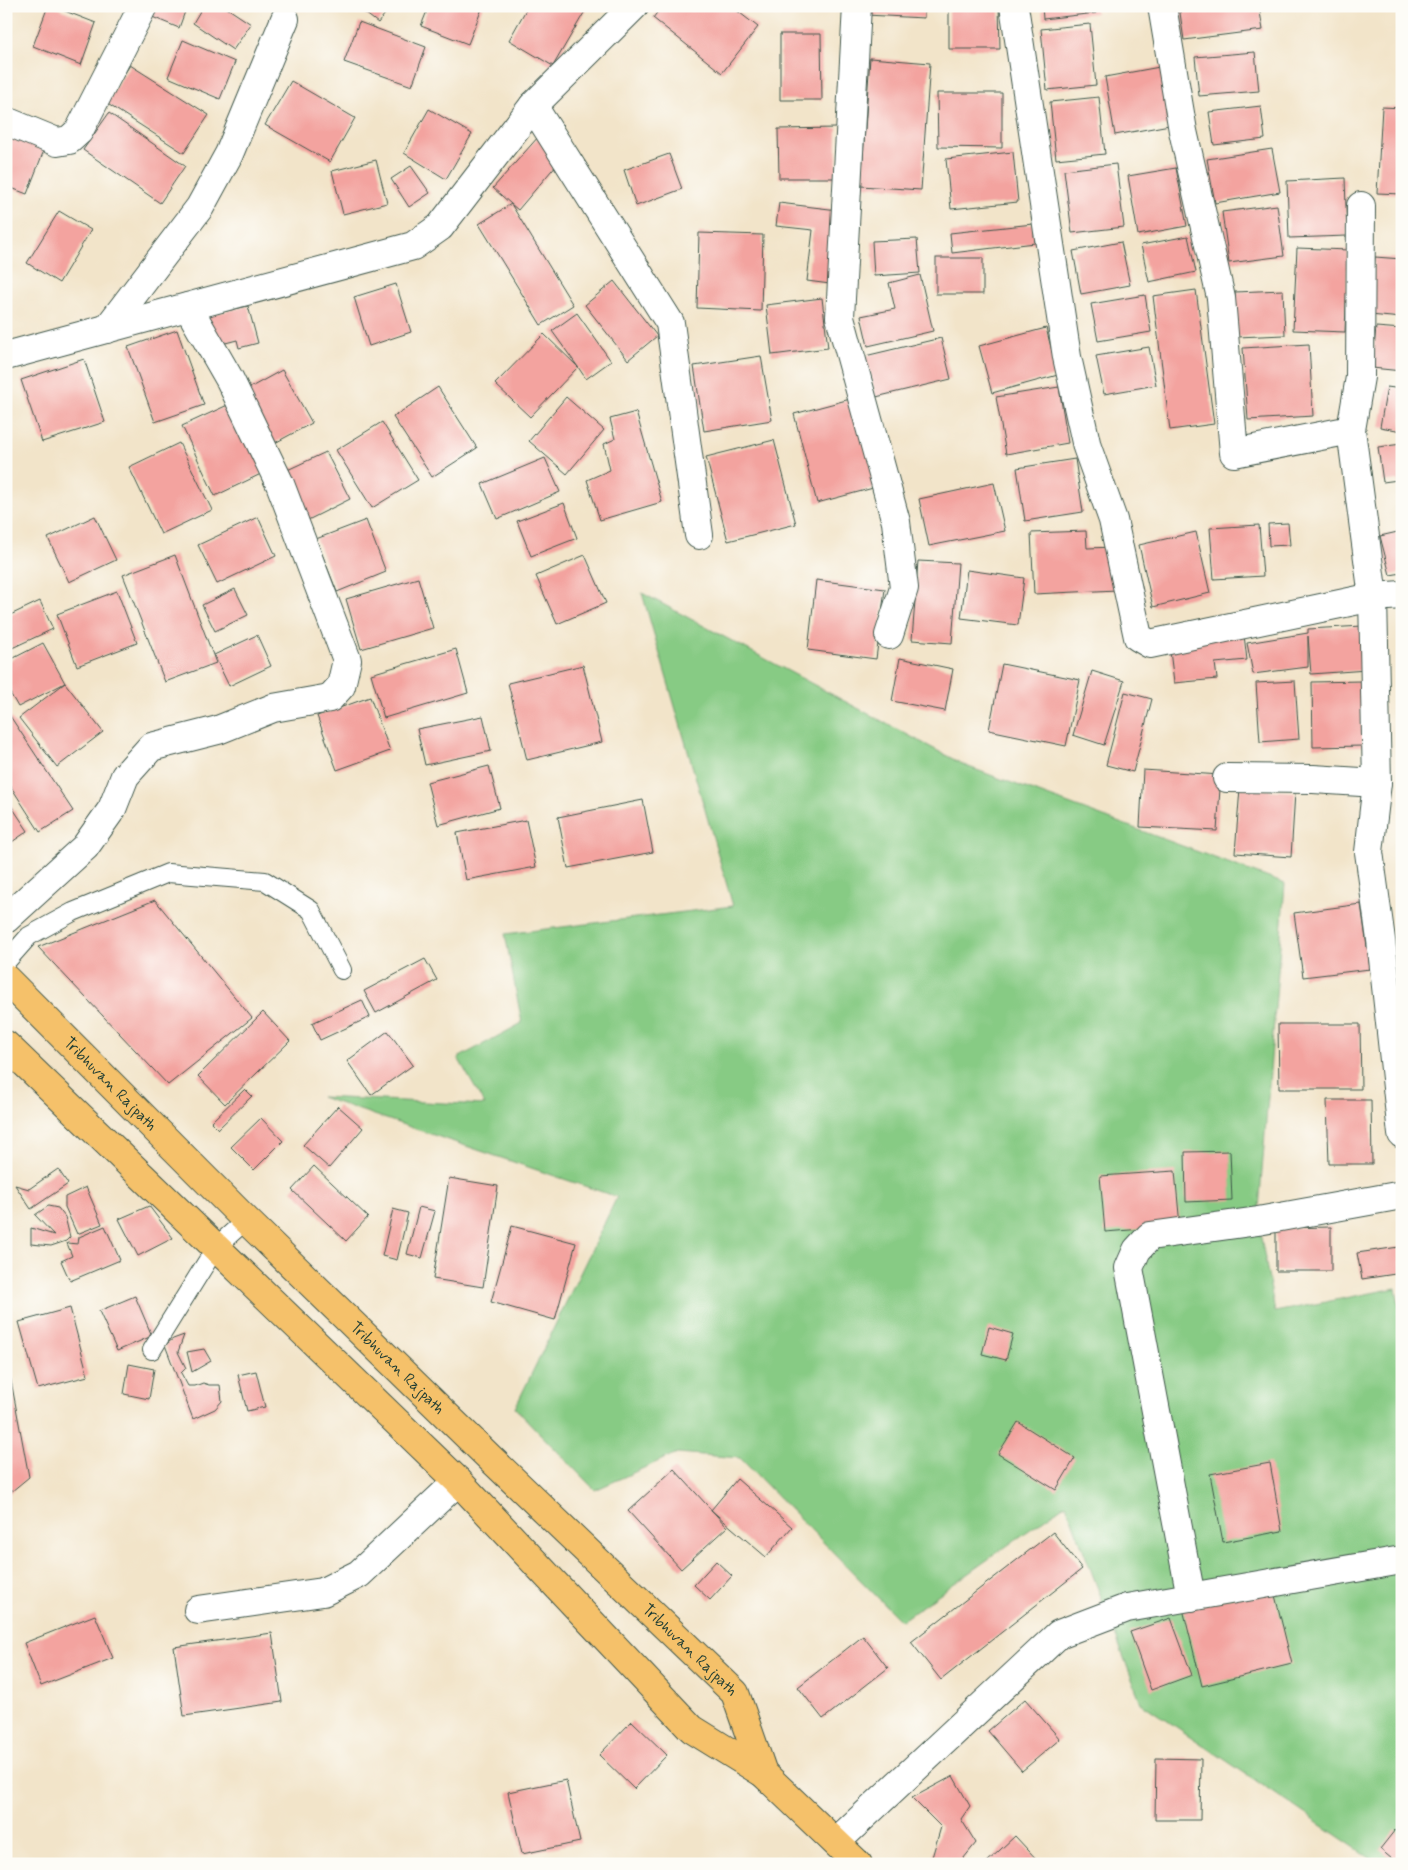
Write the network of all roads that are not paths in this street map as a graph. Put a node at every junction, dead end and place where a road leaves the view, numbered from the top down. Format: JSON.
{"nodes":[{"id":1,"x":143,"y":6,"type":"edge"},
{"id":2,"x":856,"y":6,"type":"edge"},
{"id":3,"x":1014,"y":6,"type":"edge"},
{"id":4,"x":1162,"y":6,"type":"edge"},
{"id":5,"x":623,"y":10,"type":"edge"},
{"id":6,"x":285,"y":18,"type":"dead end"},
{"id":7,"x":533,"y":106,"type":"junction"},
{"id":8,"x":6,"y":120,"type":"edge"},
{"id":9,"x":1361,"y":206,"type":"dead end"},
{"id":10,"x":188,"y":307,"type":"junction"},
{"id":11,"x":107,"y":329,"type":"junction"},
{"id":12,"x":6,"y":356,"type":"edge"},
{"id":13,"x":1351,"y":430,"type":"junction"},
{"id":14,"x":699,"y":535,"type":"dead end"},
{"id":15,"x":1402,"y":595,"type":"edge"},
{"id":16,"x":1373,"y":597,"type":"junction"},
{"id":17,"x":889,"y":635,"type":"dead end"},
{"id":18,"x":1227,"y":778,"type":"dead end"},
{"id":19,"x":1377,"y":782,"type":"junction"},
{"id":20,"x":6,"y":919,"type":"edge"},
{"id":21,"x":1391,"y":938,"type":"edge"},
{"id":22,"x":6,"y":962,"type":"edge"},
{"id":23,"x":342,"y":970,"type":"dead end"},
{"id":24,"x":6,"y":979,"type":"edge"},
{"id":25,"x":6,"y":1045,"type":"edge"},
{"id":26,"x":1402,"y":1134,"type":"edge"},
{"id":27,"x":1402,"y":1195,"type":"edge"},
{"id":28,"x":246,"y":1220,"type":"junction"},
{"id":29,"x":216,"y":1247,"type":"junction"},
{"id":30,"x":152,"y":1350,"type":"dead end"},
{"id":31,"x":458,"y":1481,"type":"junction"},
{"id":32,"x":1402,"y":1560,"type":"edge"},
{"id":33,"x":1191,"y":1597,"type":"junction"},
{"id":34,"x":198,"y":1610,"type":"dead end"},
{"id":35,"x":763,"y":1773,"type":"junction"},
{"id":36,"x":836,"y":1842,"type":"junction"},
{"id":37,"x":858,"y":1864,"type":"edge"}],
"edges":[{"from":1,"to":8,"type":"street"},
{"from":2,"to":17,"type":"street"},
{"from":3,"to":16,"type":"street"},
{"from":4,"to":13,"type":"street"},
{"from":5,"to":7,"type":"street"},
{"from":6,"to":11,"type":"street"},
{"from":7,"to":10,"type":"street"},
{"from":7,"to":14,"type":"street"},
{"from":9,"to":13,"type":"street"},
{"from":10,"to":11,"type":"street"},
{"from":10,"to":20,"type":"street"},
{"from":11,"to":12,"type":"street"},
{"from":13,"to":16,"type":"street"},
{"from":15,"to":16,"type":"street"},
{"from":16,"to":19,"type":"street"},
{"from":18,"to":19,"type":"street"},
{"from":19,"to":21,"type":"street"},
{"from":21,"to":26,"type":"street"},
{"from":22,"to":23,"type":"lane"},
{"from":24,"to":28,"type":"highway","name":"Tribhuvan Rajpath"},
{"from":25,"to":29,"type":"highway","name":"Tribhuvan Rajpath"},
{"from":27,"to":33,"type":"street"},
{"from":28,"to":29,"type":"lane"},
{"from":28,"to":35,"type":"highway","name":"Tribhuvan Rajpath"},
{"from":29,"to":30,"type":"lane"},
{"from":29,"to":31,"type":"highway","name":"Tribhuvan Rajpath"},
{"from":31,"to":34,"type":"street"},
{"from":31,"to":35,"type":"highway","name":"Tribhuvan Rajpath"},
{"from":32,"to":33,"type":"street"},
{"from":33,"to":36,"type":"street"},
{"from":35,"to":36,"type":"highway","name":"Tribhuvan Rajpath"},
{"from":36,"to":37,"type":"highway","name":"Tribhuvan Rajpath"}]}
